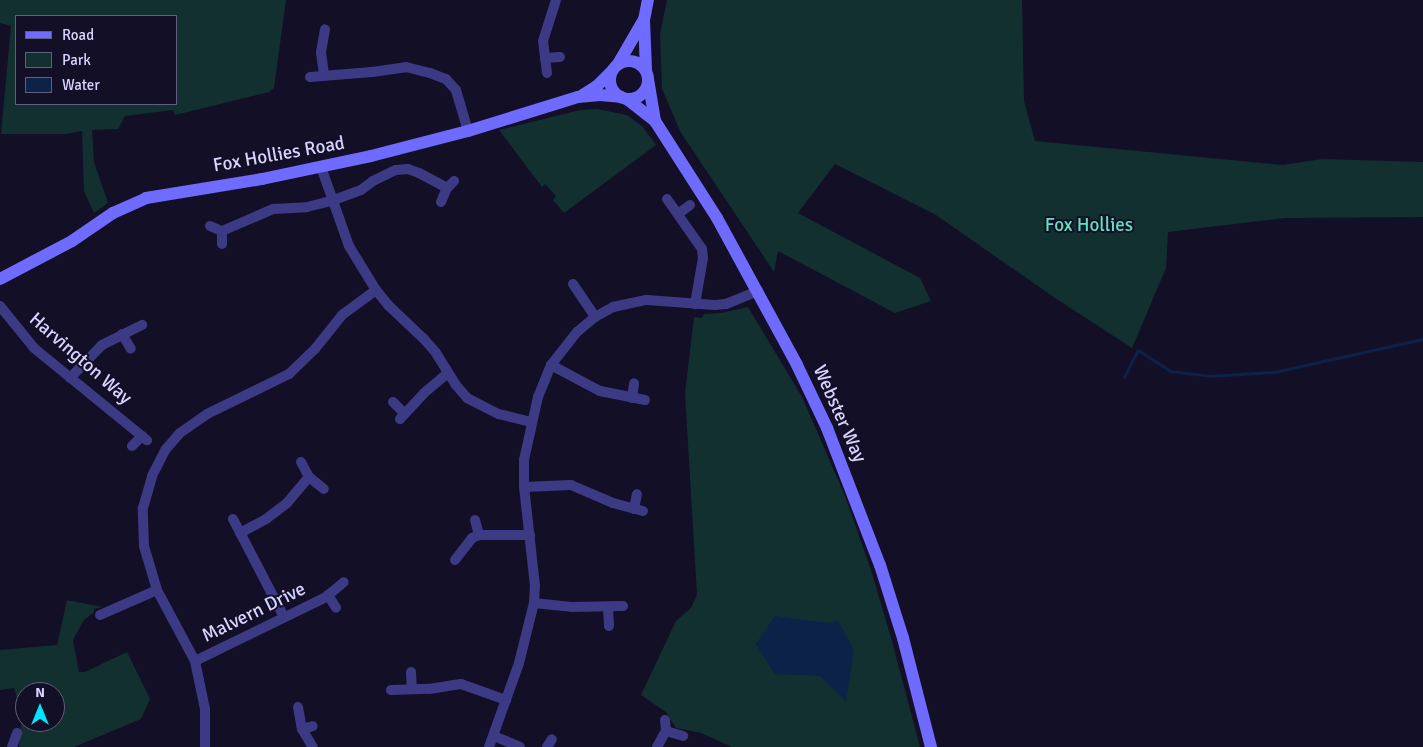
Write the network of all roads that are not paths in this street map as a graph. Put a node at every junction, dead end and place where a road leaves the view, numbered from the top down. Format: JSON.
{"nodes":[{"id":1,"x":556,"y":0,"type":"edge"},
{"id":2,"x":648,"y":0,"type":"edge"},
{"id":3,"x":644,"y":20,"type":"junction"},
{"id":4,"x":324,"y":30,"type":"dead end"},
{"id":5,"x":560,"y":57,"type":"dead end"},
{"id":6,"x":545,"y":58,"type":"junction"},
{"id":7,"x":615,"y":68,"type":"junction"},
{"id":8,"x":547,"y":73,"type":"dead end"},
{"id":9,"x":324,"y":74,"type":"junction"},
{"id":10,"x":647,"y":75,"type":"junction"},
{"id":11,"x":310,"y":77,"type":"dead end"},
{"id":12,"x":578,"y":97,"type":"junction"},
{"id":13,"x":624,"y":98,"type":"junction"},
{"id":14,"x":655,"y":121,"type":"junction"},
{"id":15,"x":468,"y":130,"type":"junction"},
{"id":16,"x":321,"y":167,"type":"junction"},
{"id":17,"x":667,"y":199,"type":"dead end"},
{"id":18,"x":332,"y":200,"type":"junction"},
{"id":19,"x":441,"y":202,"type":"dead end"},
{"id":20,"x":690,"y":205,"type":"dead end"},
{"id":21,"x":678,"y":214,"type":"junction"},
{"id":22,"x":210,"y":226,"type":"dead end"},
{"id":23,"x":222,"y":231,"type":"junction"},
{"id":24,"x":222,"y":244,"type":"dead end"},
{"id":25,"x":0,"y":279,"type":"edge"},
{"id":26,"x":574,"y":284,"type":"dead end"},
{"id":27,"x":376,"y":290,"type":"junction"},
{"id":28,"x":758,"y":291,"type":"junction"},
{"id":29,"x":695,"y":304,"type":"junction"},
{"id":30,"x":0,"y":306,"type":"edge"},
{"id":31,"x":594,"y":317,"type":"junction"},
{"id":32,"x":142,"y":325,"type":"dead end"},
{"id":33,"x":122,"y":334,"type":"junction"},
{"id":34,"x":131,"y":349,"type":"dead end"},
{"id":35,"x":551,"y":365,"type":"junction"},
{"id":36,"x":448,"y":373,"type":"junction"},
{"id":37,"x":70,"y":378,"type":"junction"},
{"id":38,"x":634,"y":383,"type":"dead end"},
{"id":39,"x":632,"y":398,"type":"junction"},
{"id":40,"x":645,"y":400,"type":"dead end"},
{"id":41,"x":393,"y":402,"type":"dead end"},
{"id":42,"x":531,"y":422,"type":"junction"},
{"id":43,"x":132,"y":446,"type":"dead end"},
{"id":44,"x":301,"y":462,"type":"dead end"},
{"id":45,"x":309,"y":477,"type":"junction"},
{"id":46,"x":524,"y":487,"type":"junction"},
{"id":47,"x":324,"y":489,"type":"dead end"},
{"id":48,"x":637,"y":494,"type":"dead end"},
{"id":49,"x":232,"y":519,"type":"dead end"},
{"id":50,"x":475,"y":520,"type":"dead end"},
{"id":51,"x":240,"y":533,"type":"junction"},
{"id":52,"x":480,"y":535,"type":"junction"},
{"id":53,"x":530,"y":535,"type":"junction"},
{"id":54,"x":455,"y":560,"type":"dead end"},
{"id":55,"x":344,"y":582,"type":"dead end"},
{"id":56,"x":157,"y":590,"type":"junction"},
{"id":57,"x":328,"y":595,"type":"junction"},
{"id":58,"x":110,"y":598,"type":"dead end"},
{"id":59,"x":534,"y":602,"type":"junction"},
{"id":60,"x":623,"y":606,"type":"dead end"},
{"id":61,"x":608,"y":607,"type":"junction"},
{"id":62,"x":336,"y":608,"type":"dead end"},
{"id":63,"x":111,"y":609,"type":"junction"},
{"id":64,"x":100,"y":615,"type":"dead end"},
{"id":65,"x":284,"y":617,"type":"junction"},
{"id":66,"x":609,"y":626,"type":"dead end"},
{"id":67,"x":196,"y":661,"type":"junction"},
{"id":68,"x":411,"y":672,"type":"dead end"},
{"id":69,"x":412,"y":689,"type":"junction"},
{"id":70,"x":391,"y":690,"type":"dead end"},
{"id":71,"x":506,"y":700,"type":"junction"},
{"id":72,"x":298,"y":707,"type":"dead end"},
{"id":73,"x":665,"y":720,"type":"dead end"},
{"id":74,"x":666,"y":731,"type":"junction"},
{"id":75,"x":17,"y":733,"type":"dead end"},
{"id":76,"x":494,"y":736,"type":"junction"},
{"id":77,"x":683,"y":736,"type":"dead end"},
{"id":78,"x":12,"y":747,"type":"edge"},
{"id":79,"x":205,"y":747,"type":"edge"},
{"id":80,"x":313,"y":747,"type":"edge"},
{"id":81,"x":489,"y":747,"type":"edge"},
{"id":82,"x":520,"y":747,"type":"edge"},
{"id":83,"x":657,"y":747,"type":"edge"},
{"id":84,"x":931,"y":747,"type":"edge"}],
"edges":[{"from":1,"to":6,"type":"street"},
{"from":2,"to":3,"type":"street"},
{"from":3,"to":7,"type":"street","name":"Fox Hollies Road"},
{"from":3,"to":10,"type":"street","name":"Webster Way"},
{"from":4,"to":9,"type":"street"},
{"from":5,"to":6,"type":"street"},
{"from":6,"to":8,"type":"street"},
{"from":7,"to":10,"type":"street"},
{"from":7,"to":12,"type":"street","name":"Fox Hollies Road"},
{"from":7,"to":13,"type":"street"},
{"from":9,"to":11,"type":"street"},
{"from":9,"to":15,"type":"street"},
{"from":10,"to":13,"type":"street"},
{"from":10,"to":14,"type":"street","name":"Webster Way"},
{"from":12,"to":13,"type":"street","name":"Fox Hollies Road"},
{"from":12,"to":15,"type":"street","name":"Fox Hollies Road"},
{"from":13,"to":14,"type":"street","name":"Webster Way"},
{"from":14,"to":28,"type":"street","name":"Webster Way"},
{"from":15,"to":16,"type":"street","name":"Fox Hollies Road"},
{"from":16,"to":18,"type":"street"},
{"from":16,"to":25,"type":"street","name":"Fox Hollies Road"},
{"from":17,"to":21,"type":"street"},
{"from":18,"to":19,"type":"street"},
{"from":18,"to":23,"type":"street"},
{"from":18,"to":27,"type":"street"},
{"from":20,"to":21,"type":"street"},
{"from":21,"to":29,"type":"street"},
{"from":22,"to":23,"type":"street"},
{"from":23,"to":24,"type":"street"},
{"from":26,"to":31,"type":"street"},
{"from":27,"to":36,"type":"street"},
{"from":27,"to":56,"type":"street"},
{"from":28,"to":29,"type":"street"},
{"from":28,"to":84,"type":"street","name":"Webster Way"},
{"from":29,"to":31,"type":"street"},
{"from":30,"to":37,"type":"street","name":"Harvington Way"},
{"from":31,"to":35,"type":"street"},
{"from":32,"to":33,"type":"street"},
{"from":33,"to":34,"type":"street"},
{"from":33,"to":37,"type":"street"},
{"from":35,"to":39,"type":"street"},
{"from":35,"to":42,"type":"street"},
{"from":36,"to":41,"type":"street"},
{"from":36,"to":42,"type":"street"},
{"from":37,"to":43,"type":"street","name":"Harvington Way"},
{"from":38,"to":39,"type":"street"},
{"from":39,"to":40,"type":"street"},
{"from":42,"to":46,"type":"street"},
{"from":44,"to":45,"type":"street"},
{"from":45,"to":47,"type":"street"},
{"from":45,"to":51,"type":"street"},
{"from":46,"to":48,"type":"street"},
{"from":46,"to":53,"type":"street"},
{"from":49,"to":51,"type":"street"},
{"from":50,"to":52,"type":"street"},
{"from":51,"to":65,"type":"street"},
{"from":52,"to":53,"type":"street"},
{"from":52,"to":54,"type":"street"},
{"from":53,"to":59,"type":"street"},
{"from":55,"to":57,"type":"street","name":"Malvern Drive"},
{"from":56,"to":63,"type":"street"},
{"from":56,"to":67,"type":"street"},
{"from":57,"to":62,"type":"street","name":"Malvern Drive"},
{"from":57,"to":65,"type":"street","name":"Malvern Drive"},
{"from":58,"to":63,"type":"street"},
{"from":59,"to":61,"type":"street"},
{"from":59,"to":71,"type":"street"},
{"from":60,"to":61,"type":"street"},
{"from":61,"to":66,"type":"street"},
{"from":63,"to":64,"type":"street"},
{"from":65,"to":67,"type":"street","name":"Malvern Drive"},
{"from":67,"to":79,"type":"street"},
{"from":68,"to":69,"type":"street"},
{"from":69,"to":70,"type":"street"},
{"from":69,"to":71,"type":"street"},
{"from":71,"to":76,"type":"street"},
{"from":72,"to":80,"type":"street"},
{"from":73,"to":74,"type":"street"},
{"from":74,"to":77,"type":"street"},
{"from":74,"to":83,"type":"street"},
{"from":75,"to":78,"type":"street"},
{"from":76,"to":81,"type":"street"},
{"from":76,"to":82,"type":"street"}]}
